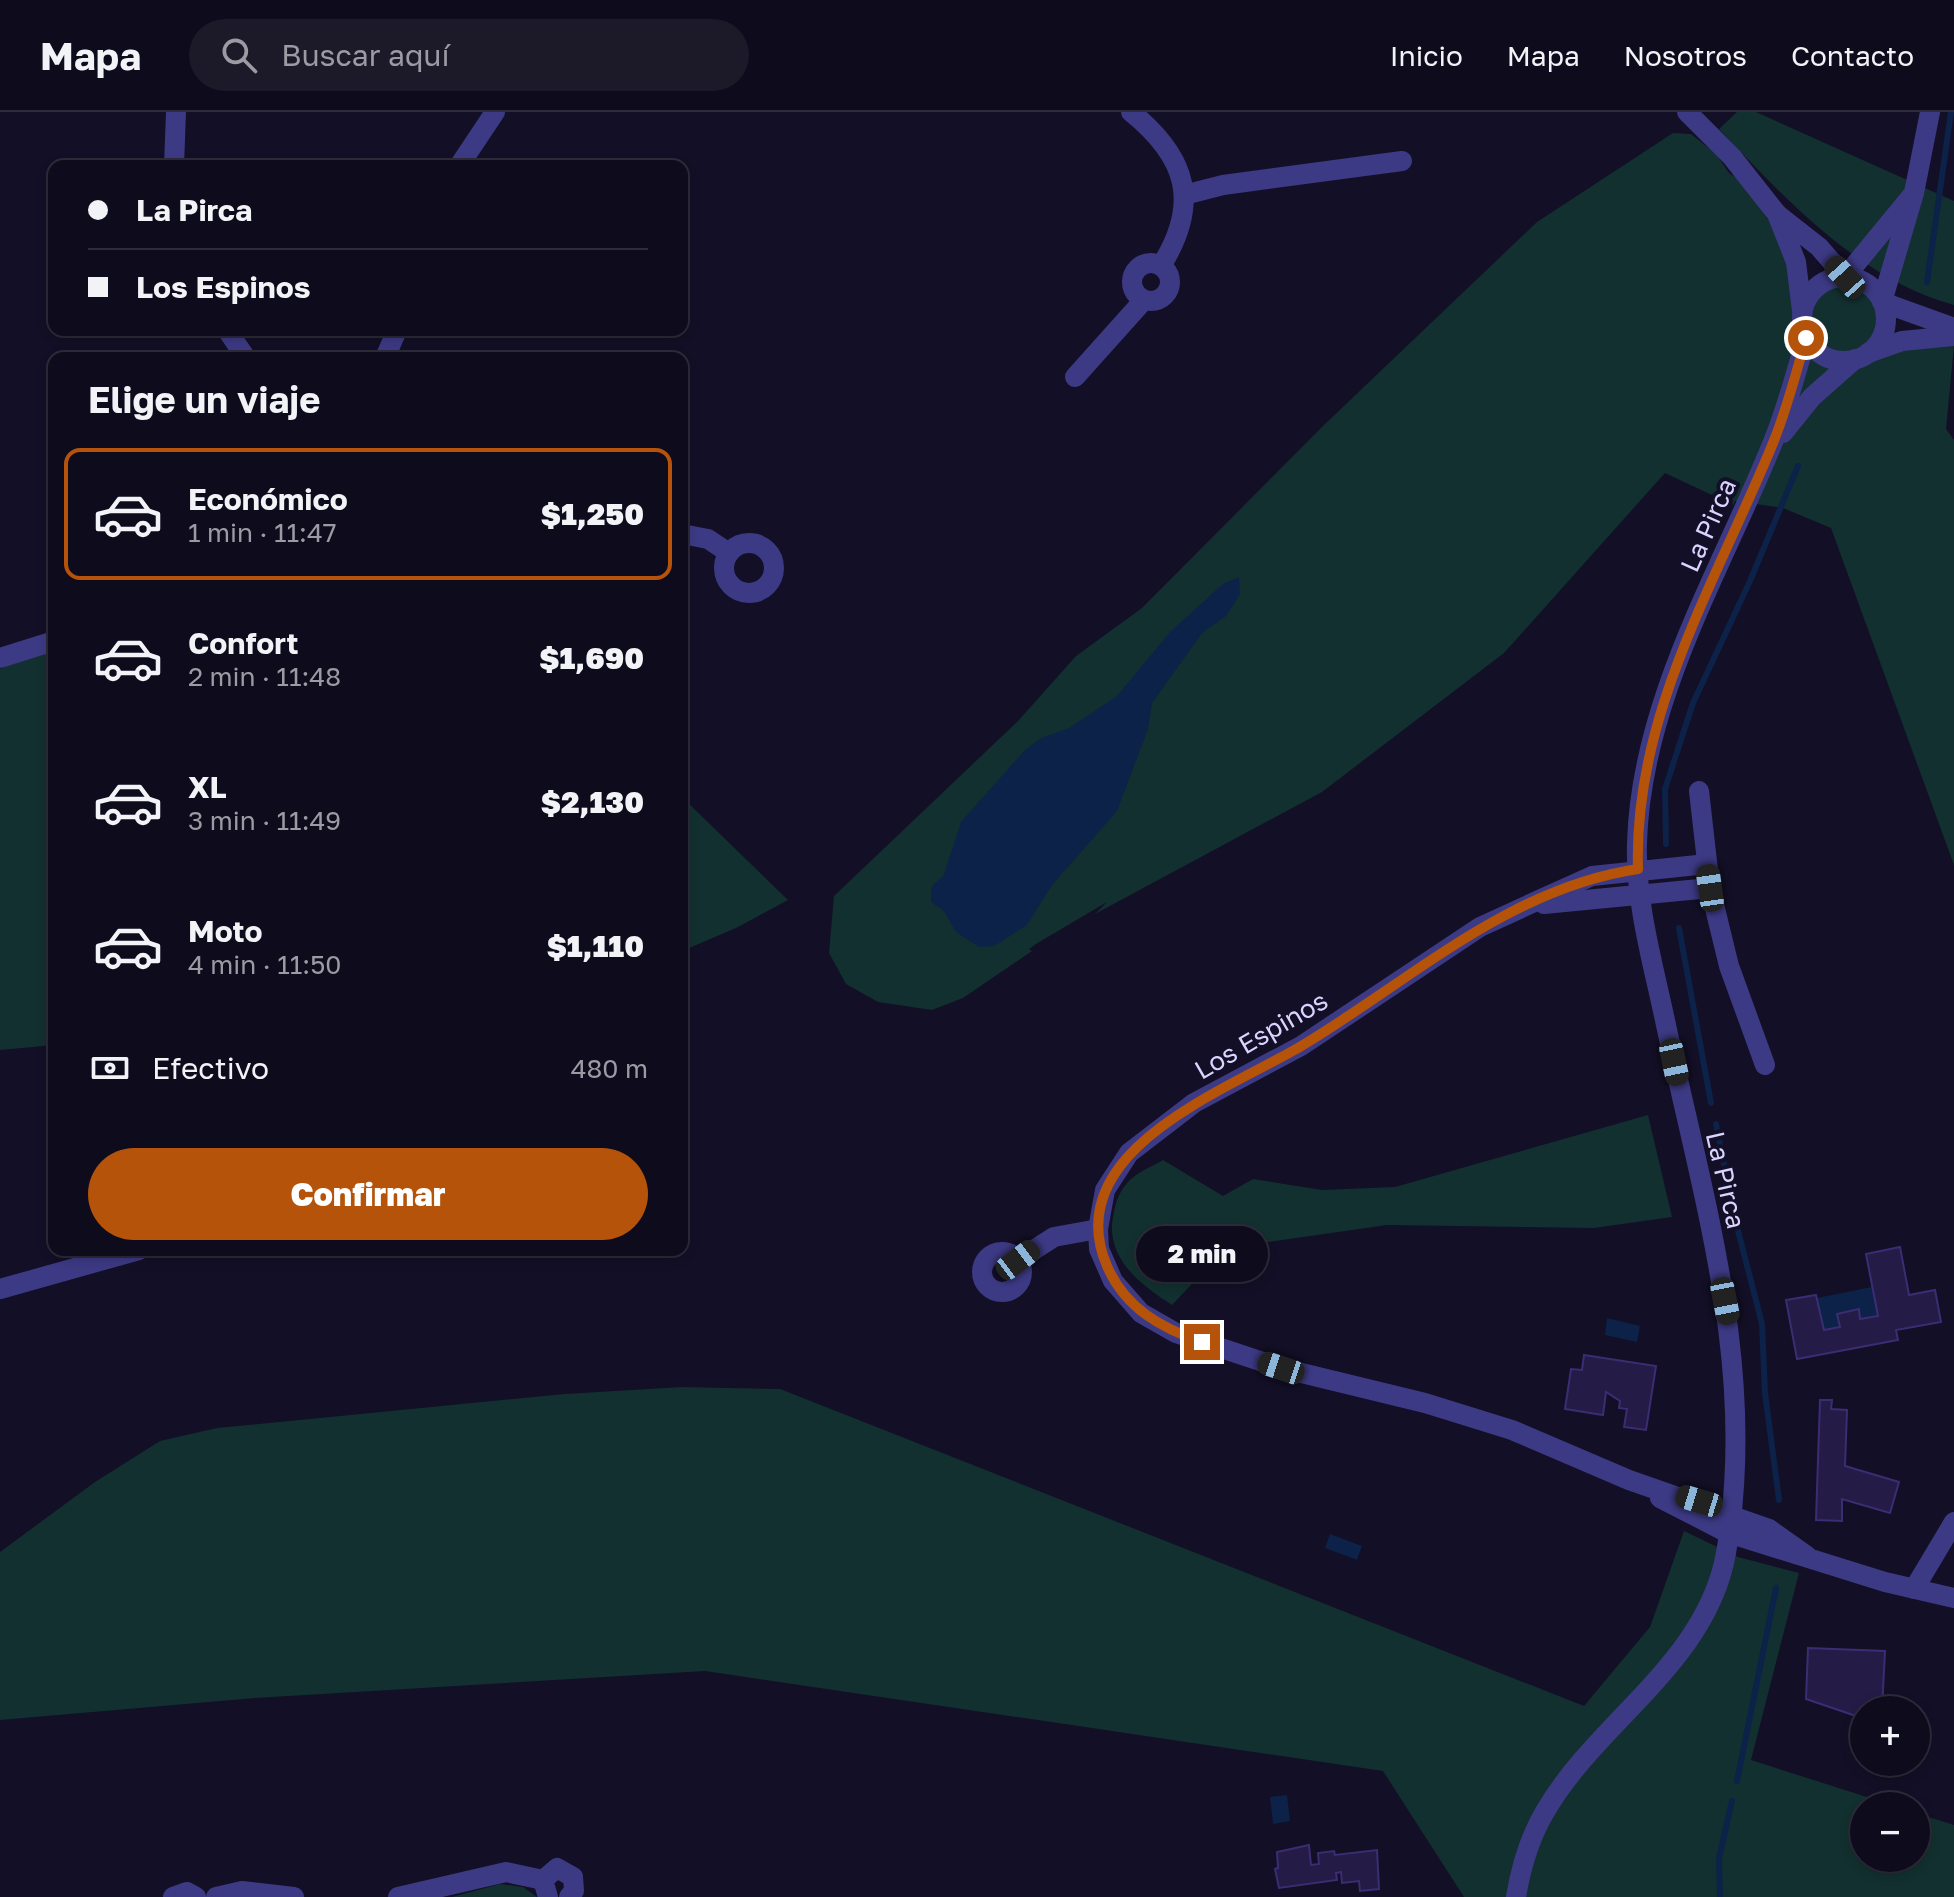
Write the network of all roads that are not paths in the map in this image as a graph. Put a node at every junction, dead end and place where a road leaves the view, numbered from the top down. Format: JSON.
{"nodes":[{"id":1,"x":176,"y":112,"type":"edge"},
{"id":2,"x":495,"y":112,"type":"edge"},
{"id":3,"x":1131,"y":112,"type":"edge"},
{"id":4,"x":1930,"y":112,"type":"edge"},
{"id":5,"x":1689,"y":113,"type":"edge"},
{"id":6,"x":174,"y":160,"type":"edge"},
{"id":7,"x":463,"y":160,"type":"edge"},
{"id":8,"x":1402,"y":161,"type":"dead end"},
{"id":9,"x":1914,"y":193,"type":"junction"},
{"id":10,"x":1184,"y":195,"type":"junction"},
{"id":11,"x":1777,"y":214,"type":"junction"},
{"id":12,"x":1845,"y":277,"type":"junction"},
{"id":13,"x":1882,"y":302,"type":"junction"},
{"id":14,"x":1802,"y":313,"type":"junction"},
{"id":15,"x":1954,"y":328,"type":"edge"},
{"id":16,"x":1954,"y":336,"type":"edge"},
{"id":17,"x":1806,"y":338,"type":"junction"},
{"id":18,"x":1862,"y":356,"type":"junction"},
{"id":19,"x":1075,"y":377,"type":"dead end"},
{"id":20,"x":1772,"y":445,"type":"junction"},
{"id":21,"x":688,"y":535,"type":"edge"},
{"id":22,"x":729,"y":553,"type":"dead end"},
{"id":23,"x":48,"y":643,"type":"edge"},
{"id":24,"x":1,"y":657,"type":"edge"},
{"id":25,"x":1699,"y":791,"type":"dead end"},
{"id":26,"x":1707,"y":864,"type":"junction"},
{"id":27,"x":1638,"y":869,"type":"junction"},
{"id":28,"x":1710,"y":888,"type":"junction"},
{"id":29,"x":1641,"y":893,"type":"junction"},
{"id":30,"x":1528,"y":905,"type":"junction"},
{"id":31,"x":1765,"y":1065,"type":"dead end"},
{"id":32,"x":1098,"y":1229,"type":"junction"},
{"id":33,"x":118,"y":1256,"type":"edge"},
{"id":34,"x":1018,"y":1260,"type":"dead end"},
{"id":35,"x":10,"y":1287,"type":"edge"},
{"id":36,"x":0,"y":1297,"type":"edge"},
{"id":37,"x":1629,"y":1480,"type":"junction"},
{"id":38,"x":1730,"y":1512,"type":"junction"},
{"id":39,"x":1954,"y":1522,"type":"edge"},
{"id":40,"x":1728,"y":1533,"type":"junction"},
{"id":41,"x":1807,"y":1556,"type":"junction"},
{"id":42,"x":1914,"y":1589,"type":"junction"},
{"id":43,"x":1954,"y":1598,"type":"edge"},
{"id":44,"x":545,"y":1889,"type":"edge"},
{"id":45,"x":1516,"y":1894,"type":"edge"},
{"id":46,"x":173,"y":1897,"type":"edge"},
{"id":47,"x":196,"y":1897,"type":"edge"},
{"id":48,"x":216,"y":1897,"type":"edge"},
{"id":49,"x":294,"y":1897,"type":"edge"},
{"id":50,"x":398,"y":1897,"type":"edge"},
{"id":51,"x":569,"y":1897,"type":"edge"}],
"edges":[{"from":1,"to":6,"type":"street"},
{"from":2,"to":7,"type":"street"},
{"from":3,"to":10,"type":"street"},
{"from":4,"to":9,"type":"street"},
{"from":5,"to":11,"type":"street"},
{"from":8,"to":10,"type":"street"},
{"from":9,"to":12,"type":"street"},
{"from":9,"to":13,"type":"street"},
{"from":10,"to":19,"type":"street"},
{"from":11,"to":12,"type":"street"},
{"from":11,"to":14,"type":"street"},
{"from":12,"to":13,"type":"street"},
{"from":12,"to":14,"type":"street"},
{"from":13,"to":15,"type":"street"},
{"from":13,"to":18,"type":"street"},
{"from":14,"to":17,"type":"street"},
{"from":16,"to":18,"type":"street","name":"La Pirca"},
{"from":17,"to":18,"type":"street"},
{"from":17,"to":20,"type":"street","name":"La Pirca"},
{"from":18,"to":20,"type":"street","name":"La Pirca"},
{"from":20,"to":27,"type":"street","name":"La Pirca"},
{"from":21,"to":22,"type":"street"},
{"from":23,"to":24,"type":"street"},
{"from":25,"to":26,"type":"street"},
{"from":26,"to":27,"type":"street","name":"Los Espinos"},
{"from":26,"to":28,"type":"street"},
{"from":27,"to":29,"type":"street","name":"La Pirca"},
{"from":27,"to":30,"type":"street","name":"Los Espinos"},
{"from":28,"to":29,"type":"street","name":"Los Espinos"},
{"from":28,"to":31,"type":"street"},
{"from":29,"to":30,"type":"street","name":"Los Espinos"},
{"from":29,"to":38,"type":"street","name":"La Pirca"},
{"from":30,"to":32,"type":"street","name":"Los Espinos"},
{"from":32,"to":34,"type":"street"},
{"from":32,"to":37,"type":"street","name":"Los Espinos"},
{"from":33,"to":35,"type":"street"},
{"from":35,"to":36,"type":"street"},
{"from":37,"to":38,"type":"street","name":"Los Espinos"},
{"from":37,"to":40,"type":"street","name":"Los Espinos"},
{"from":38,"to":40,"type":"street","name":"La Pirca"},
{"from":38,"to":41,"type":"street","name":"Los Espinos"},
{"from":39,"to":42,"type":"street"},
{"from":40,"to":41,"type":"street","name":"Los Espinos"},
{"from":40,"to":45,"type":"street","name":"La Pirca"},
{"from":41,"to":42,"type":"street","name":"Los Espinos"},
{"from":42,"to":43,"type":"street","name":"Los Espinos"},
{"from":44,"to":50,"type":"street"},
{"from":44,"to":51,"type":"street"},
{"from":46,"to":47,"type":"street"},
{"from":48,"to":49,"type":"street"}]}
